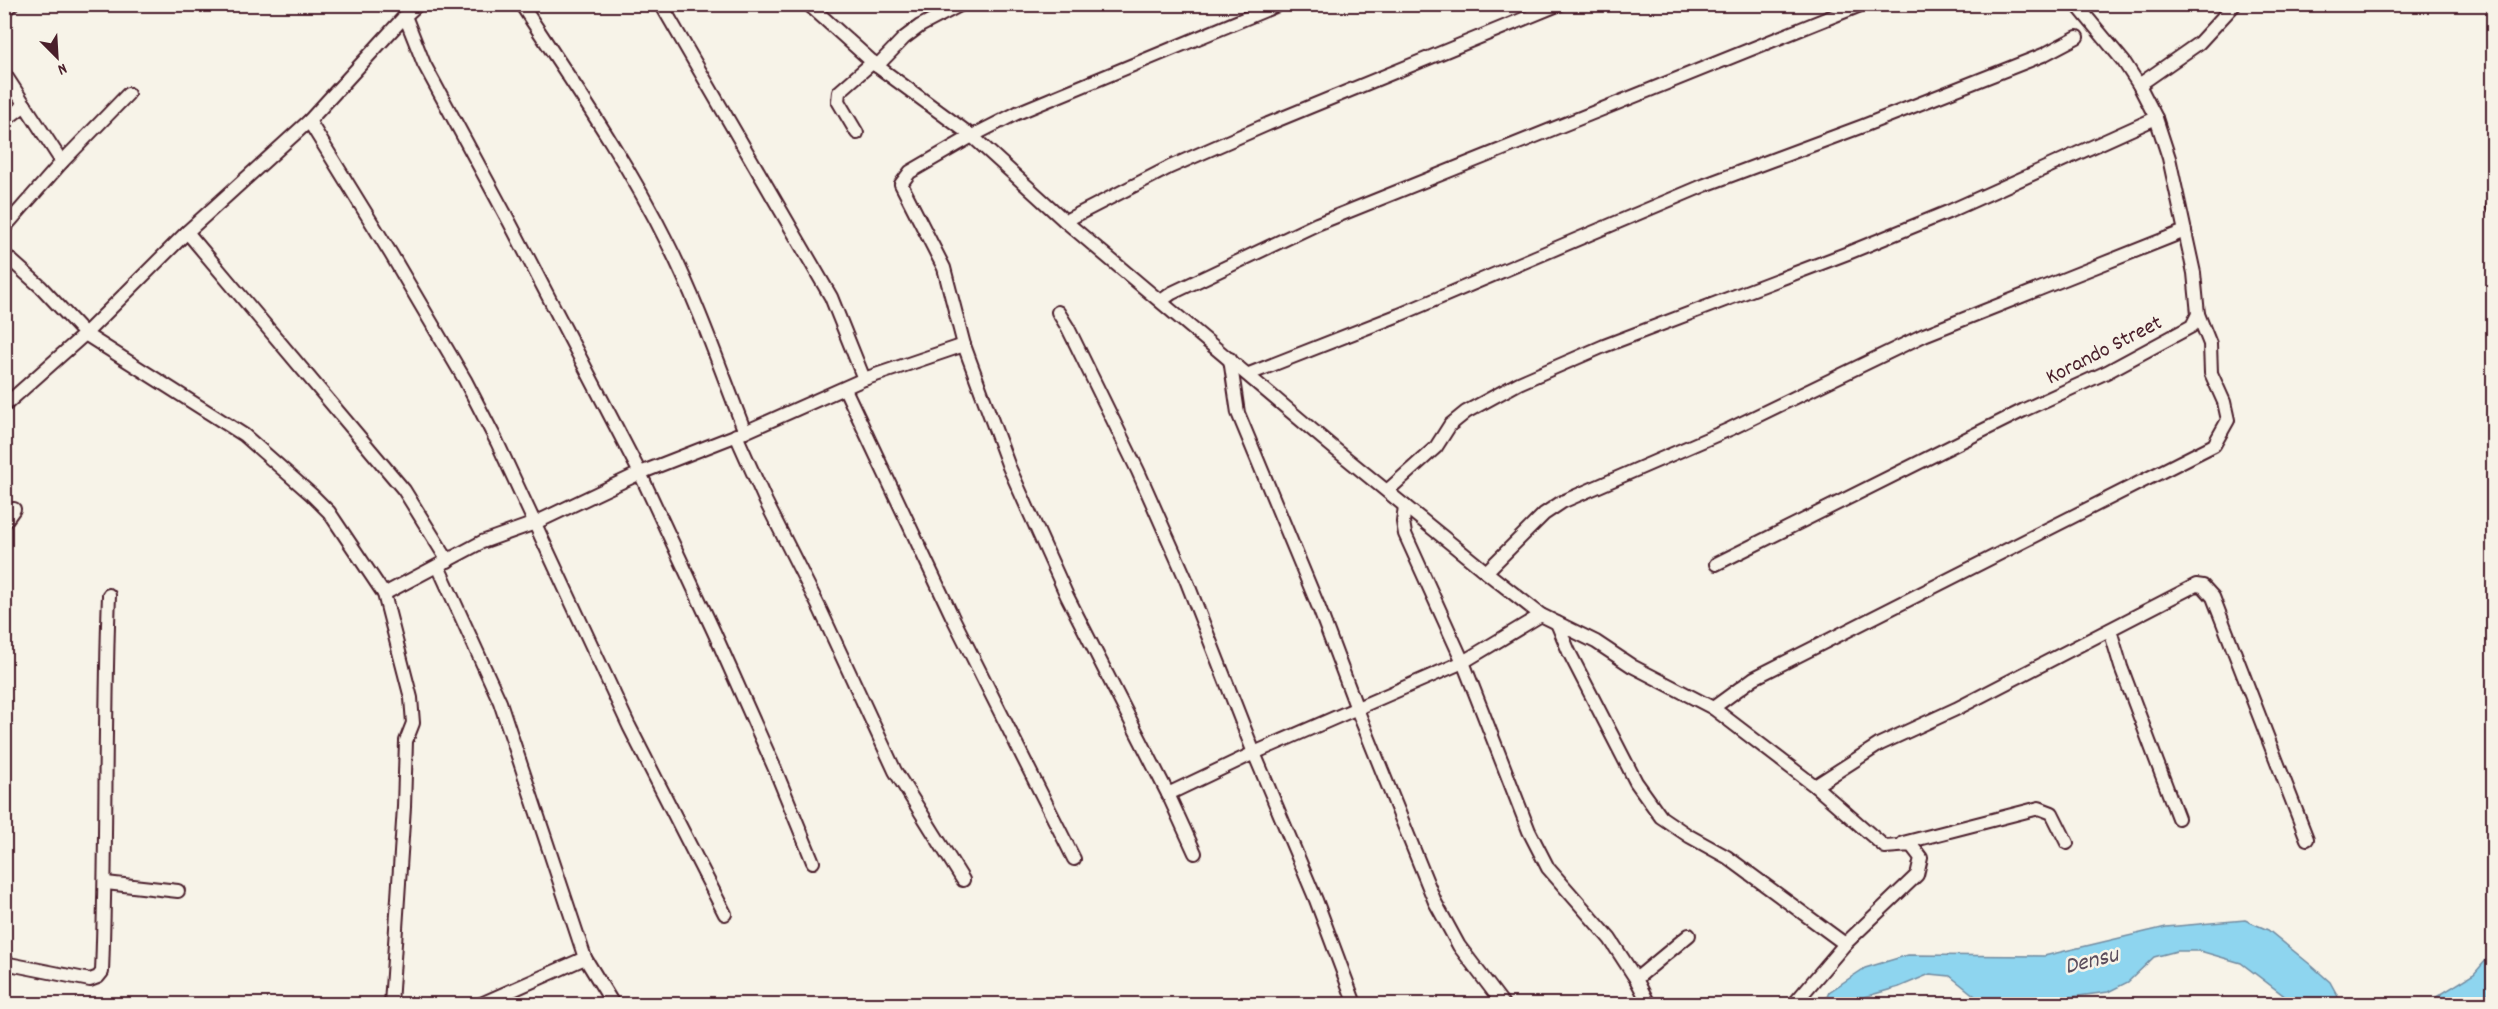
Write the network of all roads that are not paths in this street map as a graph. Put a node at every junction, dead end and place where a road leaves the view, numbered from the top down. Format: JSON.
{"nodes":[{"id":1,"x":12,"y":4,"type":"edge"},
{"id":2,"x":418,"y":4,"type":"edge"},
{"id":3,"x":521,"y":4,"type":"edge"},
{"id":4,"x":661,"y":4,"type":"edge"},
{"id":5,"x":808,"y":4,"type":"edge"},
{"id":6,"x":962,"y":4,"type":"edge"},
{"id":7,"x":1280,"y":4,"type":"edge"},
{"id":8,"x":1560,"y":4,"type":"edge"},
{"id":9,"x":1863,"y":4,"type":"edge"},
{"id":10,"x":2235,"y":4,"type":"edge"},
{"id":11,"x":2081,"y":7,"type":"edge"},
{"id":12,"x":4,"y":11,"type":"edge"},
{"id":13,"x":405,"y":16,"type":"junction"},
{"id":14,"x":2077,"y":37,"type":"dead end"},
{"id":15,"x":875,"y":64,"type":"junction"},
{"id":16,"x":4,"y":73,"type":"edge"},
{"id":17,"x":2139,"y":85,"type":"junction"},
{"id":18,"x":128,"y":94,"type":"dead end"},
{"id":19,"x":25,"y":105,"type":"junction"},
{"id":20,"x":2156,"y":118,"type":"junction"},
{"id":21,"x":4,"y":121,"type":"edge"},
{"id":22,"x":309,"y":121,"type":"junction"},
{"id":23,"x":857,"y":133,"type":"dead end"},
{"id":24,"x":972,"y":136,"type":"junction"},
{"id":25,"x":62,"y":162,"type":"junction"},
{"id":26,"x":1065,"y":221,"type":"junction"},
{"id":27,"x":4,"y":228,"type":"edge"},
{"id":28,"x":2184,"y":231,"type":"junction"},
{"id":29,"x":187,"y":232,"type":"junction"},
{"id":30,"x":4,"y":254,"type":"edge"},
{"id":31,"x":1161,"y":301,"type":"junction"},
{"id":32,"x":1058,"y":312,"type":"dead end"},
{"id":33,"x":2198,"y":315,"type":"junction"},
{"id":34,"x":85,"y":334,"type":"junction"},
{"id":35,"x":964,"y":345,"type":"junction"},
{"id":36,"x":1230,"y":359,"type":"junction"},
{"id":37,"x":1249,"y":374,"type":"junction"},
{"id":38,"x":864,"y":379,"type":"junction"},
{"id":39,"x":845,"y":388,"type":"junction"},
{"id":40,"x":4,"y":406,"type":"edge"},
{"id":41,"x":741,"y":433,"type":"junction"},
{"id":42,"x":640,"y":473,"type":"junction"},
{"id":43,"x":1387,"y":491,"type":"junction"},
{"id":44,"x":1405,"y":506,"type":"junction"},
{"id":45,"x":14,"y":509,"type":"dead end"},
{"id":46,"x":4,"y":523,"type":"edge"},
{"id":47,"x":535,"y":523,"type":"junction"},
{"id":48,"x":443,"y":563,"type":"junction"},
{"id":49,"x":1716,"y":564,"type":"dead end"},
{"id":50,"x":1486,"y":572,"type":"junction"},
{"id":51,"x":384,"y":594,"type":"junction"},
{"id":52,"x":109,"y":595,"type":"dead end"},
{"id":53,"x":1541,"y":615,"type":"junction"},
{"id":54,"x":1557,"y":623,"type":"junction"},
{"id":55,"x":2110,"y":630,"type":"junction"},
{"id":56,"x":1463,"y":662,"type":"junction"},
{"id":57,"x":1713,"y":708,"type":"junction"},
{"id":58,"x":1357,"y":709,"type":"junction"},
{"id":59,"x":1254,"y":753,"type":"junction"},
{"id":60,"x":1815,"y":786,"type":"junction"},
{"id":61,"x":1168,"y":794,"type":"junction"},
{"id":62,"x":2178,"y":818,"type":"dead end"},
{"id":63,"x":2307,"y":839,"type":"dead end"},
{"id":64,"x":2067,"y":843,"type":"dead end"},
{"id":65,"x":1885,"y":848,"type":"junction"},
{"id":66,"x":1195,"y":853,"type":"dead end"},
{"id":67,"x":1074,"y":859,"type":"dead end"},
{"id":68,"x":813,"y":862,"type":"dead end"},
{"id":69,"x":963,"y":880,"type":"dead end"},
{"id":70,"x":105,"y":882,"type":"junction"},
{"id":71,"x":178,"y":891,"type":"dead end"},
{"id":72,"x":725,"y":914,"type":"dead end"},
{"id":73,"x":1689,"y":935,"type":"dead end"},
{"id":74,"x":1845,"y":944,"type":"junction"},
{"id":75,"x":585,"y":958,"type":"junction"},
{"id":76,"x":4,"y":963,"type":"edge"},
{"id":77,"x":1636,"y":979,"type":"junction"},
{"id":78,"x":391,"y":1005,"type":"edge"},
{"id":79,"x":482,"y":1005,"type":"edge"},
{"id":80,"x":613,"y":1005,"type":"edge"},
{"id":81,"x":1355,"y":1005,"type":"edge"},
{"id":82,"x":1503,"y":1005,"type":"edge"},
{"id":83,"x":1649,"y":1005,"type":"edge"},
{"id":84,"x":1794,"y":1005,"type":"edge"}],
"edges":[{"from":1,"to":12,"type":"street"},
{"from":2,"to":13,"type":"street"},
{"from":3,"to":41,"type":"street"},
{"from":4,"to":38,"type":"street"},
{"from":5,"to":15,"type":"street"},
{"from":6,"to":15,"type":"street"},
{"from":7,"to":24,"type":"street"},
{"from":8,"to":26,"type":"street"},
{"from":9,"to":31,"type":"street"},
{"from":10,"to":17,"type":"street"},
{"from":11,"to":17,"type":"street"},
{"from":13,"to":22,"type":"street"},
{"from":13,"to":42,"type":"street"},
{"from":14,"to":37,"type":"street"},
{"from":15,"to":23,"type":"street"},
{"from":15,"to":24,"type":"street"},
{"from":16,"to":19,"type":"street"},
{"from":17,"to":20,"type":"street"},
{"from":18,"to":25,"type":"street"},
{"from":19,"to":21,"type":"street"},
{"from":19,"to":25,"type":"street"},
{"from":20,"to":28,"type":"street"},
{"from":20,"to":43,"type":"street"},
{"from":22,"to":29,"type":"street"},
{"from":22,"to":47,"type":"street"},
{"from":24,"to":26,"type":"street"},
{"from":24,"to":35,"type":"street"},
{"from":25,"to":27,"type":"street"},
{"from":26,"to":31,"type":"street"},
{"from":28,"to":33,"type":"street"},
{"from":28,"to":50,"type":"street"},
{"from":29,"to":34,"type":"street"},
{"from":29,"to":48,"type":"street"},
{"from":30,"to":34,"type":"street"},
{"from":31,"to":36,"type":"street"},
{"from":32,"to":59,"type":"street"},
{"from":33,"to":49,"type":"street","name":"Korando Street"},
{"from":33,"to":57,"type":"street"},
{"from":34,"to":40,"type":"street"},
{"from":34,"to":51,"type":"street"},
{"from":35,"to":38,"type":"street"},
{"from":35,"to":61,"type":"street"},
{"from":36,"to":37,"type":"street"},
{"from":36,"to":58,"type":"street"},
{"from":37,"to":43,"type":"street"},
{"from":38,"to":39,"type":"street"},
{"from":39,"to":41,"type":"street"},
{"from":39,"to":67,"type":"street"},
{"from":41,"to":42,"type":"street"},
{"from":41,"to":69,"type":"street"},
{"from":42,"to":47,"type":"street"},
{"from":42,"to":68,"type":"street"},
{"from":43,"to":44,"type":"street"},
{"from":44,"to":50,"type":"street"},
{"from":44,"to":56,"type":"street"},
{"from":45,"to":46,"type":"street"},
{"from":47,"to":48,"type":"street"},
{"from":47,"to":72,"type":"street"},
{"from":48,"to":51,"type":"street"},
{"from":48,"to":75,"type":"street"},
{"from":50,"to":53,"type":"street"},
{"from":51,"to":78,"type":"street"},
{"from":52,"to":70,"type":"street"},
{"from":53,"to":54,"type":"street"},
{"from":53,"to":56,"type":"street"},
{"from":54,"to":57,"type":"street"},
{"from":54,"to":74,"type":"street"},
{"from":55,"to":60,"type":"street"},
{"from":55,"to":62,"type":"street"},
{"from":55,"to":63,"type":"street"},
{"from":56,"to":58,"type":"street"},
{"from":56,"to":77,"type":"street"},
{"from":57,"to":60,"type":"street"},
{"from":58,"to":59,"type":"street"},
{"from":58,"to":82,"type":"street"},
{"from":59,"to":61,"type":"street"},
{"from":59,"to":81,"type":"street"},
{"from":60,"to":65,"type":"street"},
{"from":61,"to":66,"type":"street"},
{"from":64,"to":65,"type":"street"},
{"from":65,"to":74,"type":"street"},
{"from":70,"to":71,"type":"street"},
{"from":70,"to":76,"type":"street"},
{"from":73,"to":77,"type":"street"},
{"from":74,"to":84,"type":"street"},
{"from":75,"to":79,"type":"street"},
{"from":75,"to":80,"type":"street"},
{"from":77,"to":83,"type":"street"}]}
